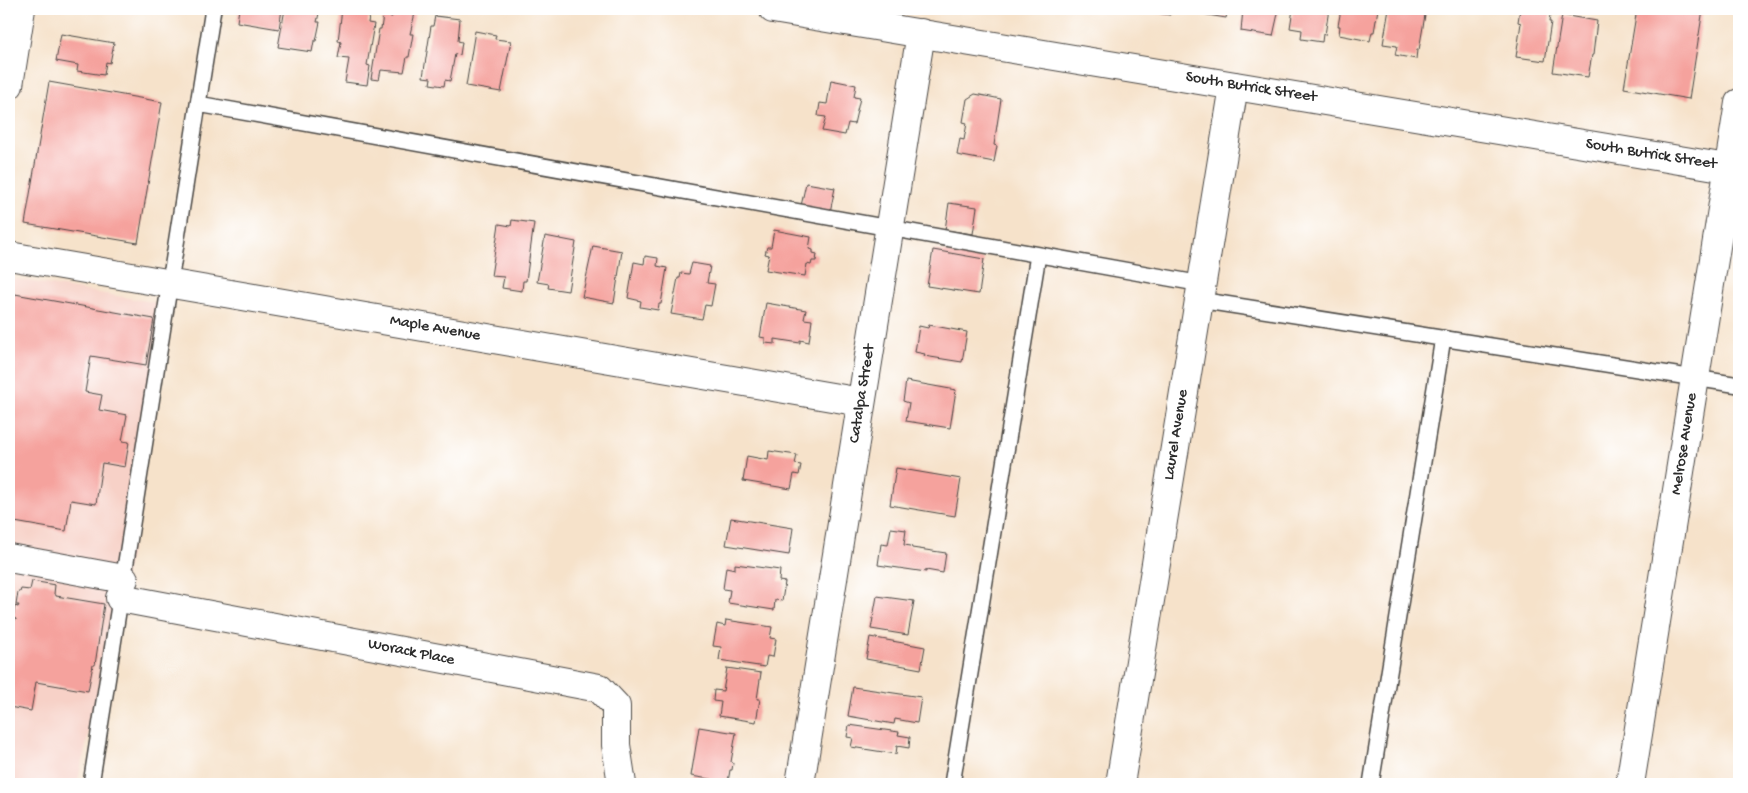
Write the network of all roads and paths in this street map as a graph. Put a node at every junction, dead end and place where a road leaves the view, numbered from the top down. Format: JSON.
{"nodes":[{"id":1,"x":21,"y":9,"type":"edge"},
{"id":2,"x":213,"y":9,"type":"edge"},
{"id":3,"x":779,"y":9,"type":"edge"},
{"id":4,"x":921,"y":34,"type":"junction"},
{"id":5,"x":9,"y":85,"type":"edge"},
{"id":6,"x":1234,"y":86,"type":"junction"},
{"id":7,"x":1739,"y":103,"type":"edge"},
{"id":8,"x":198,"y":104,"type":"junction"},
{"id":9,"x":1734,"y":169,"type":"edge"},
{"id":10,"x":889,"y":228,"type":"junction"},
{"id":11,"x":1038,"y":255,"type":"junction"},
{"id":12,"x":9,"y":256,"type":"edge"},
{"id":13,"x":170,"y":284,"type":"junction"},
{"id":14,"x":1201,"y":292,"type":"junction"},
{"id":15,"x":1443,"y":338,"type":"junction"},
{"id":16,"x":1695,"y":378,"type":"junction"},
{"id":17,"x":1739,"y":385,"type":"edge"},
{"id":18,"x":861,"y":402,"type":"junction"},
{"id":19,"x":9,"y":558,"type":"edge"},
{"id":20,"x":122,"y":588,"type":"junction"},
{"id":21,"x":91,"y":784,"type":"edge"},
{"id":22,"x":622,"y":784,"type":"edge"},
{"id":23,"x":800,"y":784,"type":"edge"},
{"id":24,"x":952,"y":784,"type":"edge"},
{"id":25,"x":1120,"y":784,"type":"edge"},
{"id":26,"x":1371,"y":784,"type":"edge"},
{"id":27,"x":1630,"y":784,"type":"edge"}],
"edges":[{"from":1,"to":5,"type":"street"},
{"from":2,"to":8,"type":"lane"},
{"from":3,"to":4,"type":"street","name":"South Butrick Street"},
{"from":4,"to":6,"type":"street","name":"South Butrick Street"},
{"from":4,"to":10,"type":"street","name":"Catalpa Street"},
{"from":6,"to":9,"type":"street","name":"South Butrick Street"},
{"from":6,"to":14,"type":"street","name":"Laurel Avenue"},
{"from":7,"to":9,"type":"street","name":"Melrose Avenue"},
{"from":8,"to":10,"type":"lane"},
{"from":8,"to":13,"type":"lane"},
{"from":9,"to":16,"type":"street","name":"Melrose Avenue"},
{"from":10,"to":11,"type":"lane"},
{"from":10,"to":18,"type":"street","name":"Catalpa Street"},
{"from":11,"to":14,"type":"lane"},
{"from":11,"to":24,"type":"lane"},
{"from":12,"to":13,"type":"street","name":"Maple Avenue"},
{"from":13,"to":18,"type":"street","name":"Maple Avenue"},
{"from":13,"to":20,"type":"lane"},
{"from":14,"to":15,"type":"lane"},
{"from":14,"to":25,"type":"street","name":"Laurel Avenue"},
{"from":15,"to":16,"type":"lane"},
{"from":15,"to":26,"type":"lane"},
{"from":16,"to":17,"type":"lane"},
{"from":16,"to":27,"type":"street","name":"Melrose Avenue"},
{"from":18,"to":23,"type":"street","name":"Catalpa Street"},
{"from":19,"to":20,"type":"street","name":"Worack Place"},
{"from":20,"to":21,"type":"lane"},
{"from":20,"to":22,"type":"street","name":"Worack Place"}]}
